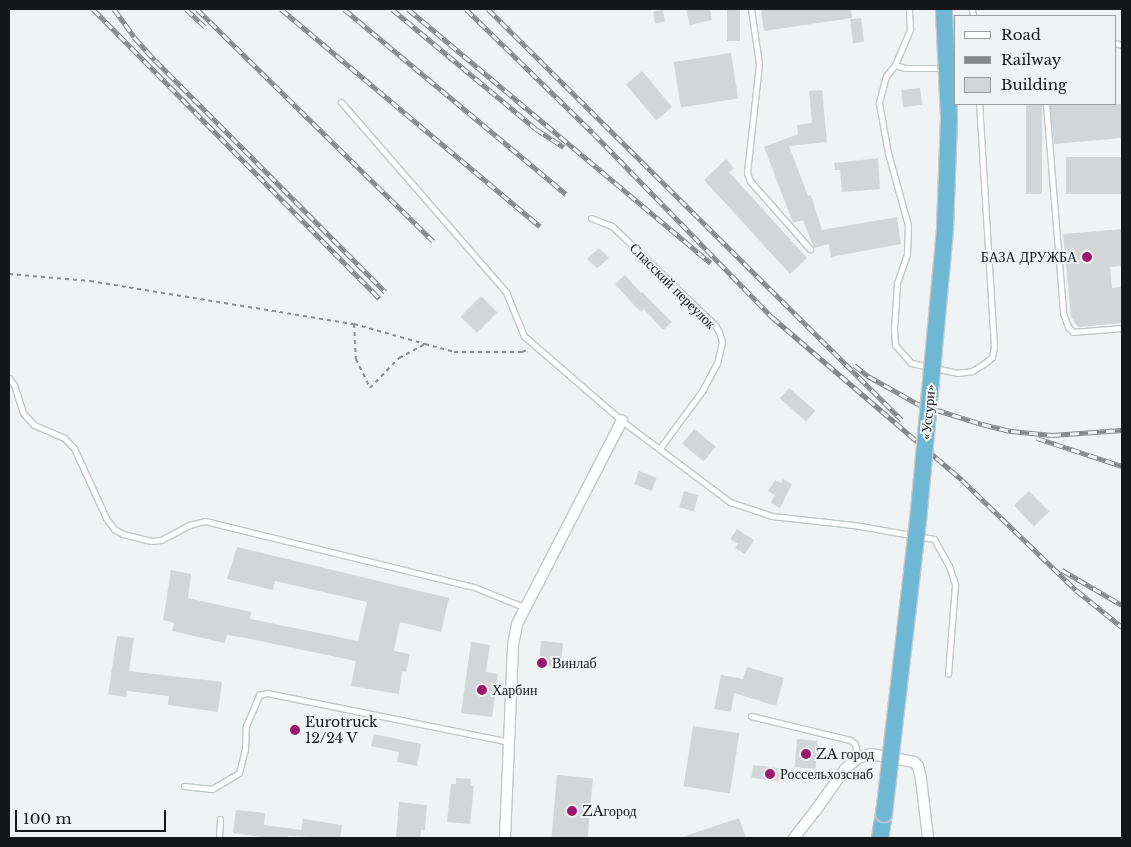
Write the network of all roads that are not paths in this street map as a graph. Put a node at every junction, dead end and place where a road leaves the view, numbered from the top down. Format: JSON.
{"nodes":[{"id":1,"x":751,"y":9,"type":"edge"},
{"id":2,"x":909,"y":9,"type":"edge"},
{"id":3,"x":944,"y":9,"type":"edge"},
{"id":4,"x":895,"y":65,"type":"junction"},
{"id":5,"x":949,"y":68,"type":"dead end"},
{"id":6,"x":341,"y":102,"type":"dead end"},
{"id":7,"x":979,"y":105,"type":"edge"},
{"id":8,"x":1046,"y":105,"type":"edge"},
{"id":9,"x":591,"y":218,"type":"dead end"},
{"id":10,"x":810,"y":249,"type":"dead end"},
{"id":11,"x":1122,"y":328,"type":"edge"},
{"id":12,"x":9,"y":378,"type":"edge"},
{"id":13,"x":622,"y":421,"type":"junction"},
{"id":14,"x":660,"y":448,"type":"junction"},
{"id":15,"x":524,"y":607,"type":"junction"},
{"id":16,"x":948,"y":674,"type":"dead end"},
{"id":17,"x":751,"y":716,"type":"dead end"},
{"id":18,"x":510,"y":742,"type":"junction"},
{"id":19,"x":858,"y":758,"type":"junction"},
{"id":20,"x":184,"y":786,"type":"dead end"},
{"id":21,"x":220,"y":819,"type":"dead end"},
{"id":22,"x":219,"y":838,"type":"edge"},
{"id":23,"x":505,"y":838,"type":"edge"},
{"id":24,"x":794,"y":838,"type":"edge"},
{"id":25,"x":880,"y":838,"type":"edge"},
{"id":26,"x":928,"y":838,"type":"edge"}],
"edges":[{"from":1,"to":10,"type":"lane"},
{"from":2,"to":4,"type":"lane"},
{"from":3,"to":25,"type":"highway","name":"«Уссури»","bridge":true},
{"from":4,"to":5,"type":"lane"},
{"from":4,"to":7,"type":"lane"},
{"from":6,"to":13,"type":"lane"},
{"from":8,"to":11,"type":"lane"},
{"from":9,"to":14,"type":"lane","name":"Спасский переулок"},
{"from":12,"to":15,"type":"lane"},
{"from":13,"to":14,"type":"lane"},
{"from":13,"to":15,"type":"street"},
{"from":14,"to":16,"type":"lane"},
{"from":15,"to":18,"type":"street"},
{"from":17,"to":19,"type":"lane"},
{"from":18,"to":20,"type":"lane"},
{"from":18,"to":23,"type":"street"},
{"from":19,"to":24,"type":"street"},
{"from":19,"to":26,"type":"street"},
{"from":21,"to":22,"type":"lane"}]}
